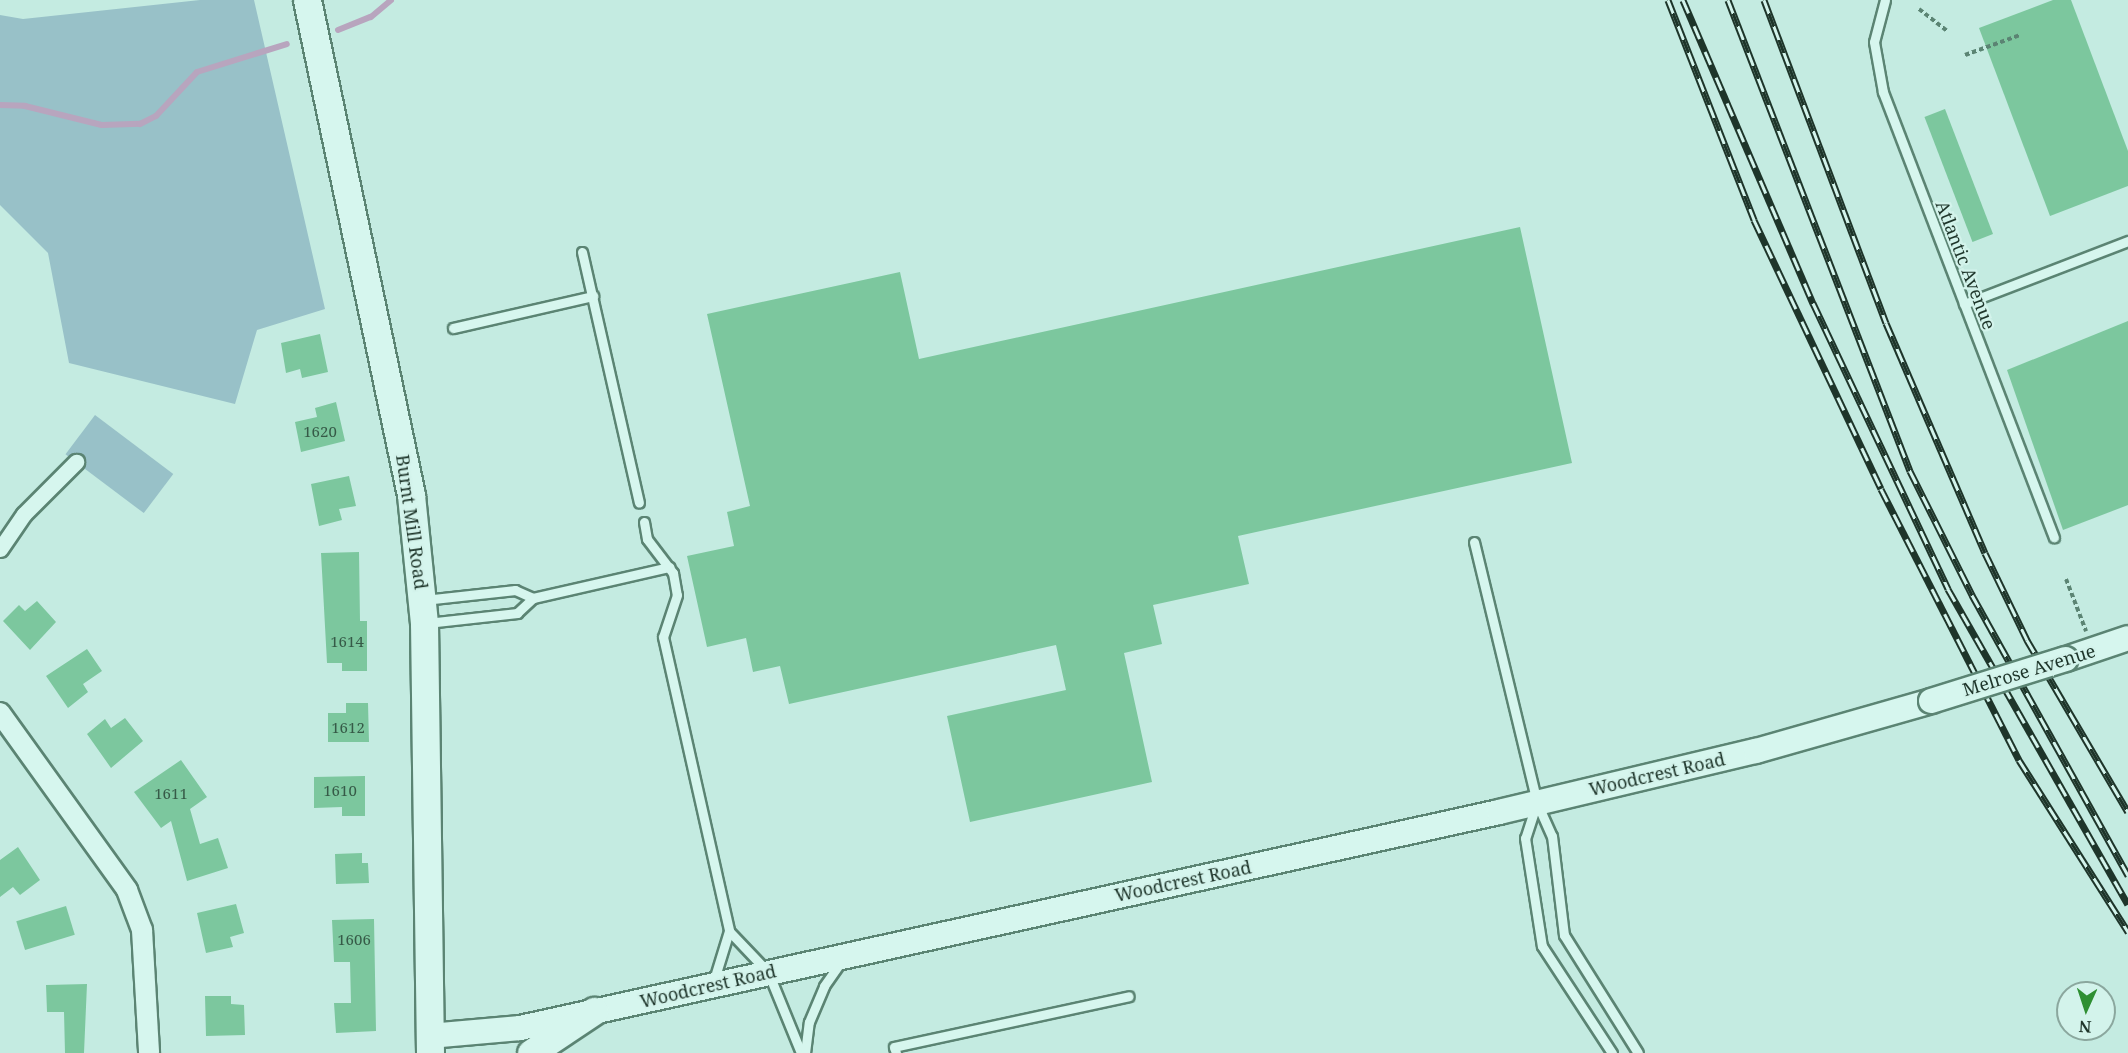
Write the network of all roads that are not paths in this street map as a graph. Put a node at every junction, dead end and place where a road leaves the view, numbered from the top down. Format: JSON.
{"nodes":[{"id":1,"x":307,"y":0,"type":"edge"},
{"id":2,"x":1885,"y":0,"type":"edge"},
{"id":3,"x":2128,"y":241,"type":"edge"},
{"id":4,"x":582,"y":252,"type":"dead end"},
{"id":5,"x":593,"y":296,"type":"junction"},
{"id":6,"x":1964,"y":304,"type":"junction"},
{"id":7,"x":453,"y":328,"type":"dead end"},
{"id":8,"x":76,"y":462,"type":"dead end"},
{"id":9,"x":639,"y":503,"type":"dead end"},
{"id":10,"x":644,"y":522,"type":"dead end"},
{"id":11,"x":2054,"y":537,"type":"dead end"},
{"id":12,"x":1474,"y":542,"type":"dead end"},
{"id":13,"x":0,"y":549,"type":"edge"},
{"id":14,"x":670,"y":567,"type":"junction"},
{"id":15,"x":534,"y":598,"type":"junction"},
{"id":16,"x":423,"y":611,"type":"junction"},
{"id":17,"x":2128,"y":638,"type":"edge"},
{"id":18,"x":1931,"y":700,"type":"joint"},
{"id":19,"x":0,"y":712,"type":"edge"},
{"id":20,"x":1537,"y":803,"type":"junction"},
{"id":21,"x":729,"y":931,"type":"junction"},
{"id":22,"x":846,"y":955,"type":"junction"},
{"id":23,"x":768,"y":972,"type":"junction"},
{"id":24,"x":712,"y":984,"type":"junction"},
{"id":25,"x":1129,"y":996,"type":"dead end"},
{"id":26,"x":594,"y":1011,"type":"junction"},
{"id":27,"x":430,"y":1045,"type":"edge"},
{"id":28,"x":149,"y":1053,"type":"edge"},
{"id":29,"x":531,"y":1053,"type":"edge"},
{"id":30,"x":803,"y":1053,"type":"edge"},
{"id":31,"x":896,"y":1053,"type":"edge"},
{"id":32,"x":1612,"y":1053,"type":"edge"},
{"id":33,"x":1638,"y":1053,"type":"edge"}],
"edges":[{"from":1,"to":16,"type":"main road","name":"Burnt Mill Road"},
{"from":2,"to":6,"type":"lane","name":"Atlantic Avenue"},
{"from":3,"to":6,"type":"lane"},
{"from":4,"to":5,"type":"lane"},
{"from":5,"to":7,"type":"lane"},
{"from":5,"to":9,"type":"lane"},
{"from":6,"to":11,"type":"lane","name":"Atlantic Avenue"},
{"from":8,"to":13,"type":"street"},
{"from":10,"to":14,"type":"lane"},
{"from":12,"to":20,"type":"lane"},
{"from":14,"to":15,"type":"lane"},
{"from":14,"to":21,"type":"lane"},
{"from":15,"to":16,"type":"lane"},
{"from":15,"to":16,"type":"lane"},
{"from":16,"to":27,"type":"main road","name":"Burnt Mill Road"},
{"from":17,"to":18,"type":"street","name":"Melrose Avenue","bridge":true},
{"from":18,"to":20,"type":"street","name":"Woodcrest Road"},
{"from":19,"to":28,"type":"street"},
{"from":20,"to":22,"type":"street","name":"Woodcrest Road"},
{"from":20,"to":32,"type":"lane"},
{"from":20,"to":33,"type":"lane"},
{"from":21,"to":23,"type":"lane"},
{"from":21,"to":24,"type":"lane"},
{"from":22,"to":23,"type":"street","name":"Woodcrest Road"},
{"from":22,"to":30,"type":"lane"},
{"from":23,"to":24,"type":"street","name":"Woodcrest Road"},
{"from":23,"to":30,"type":"lane"},
{"from":24,"to":26,"type":"street","name":"Woodcrest Road"},
{"from":25,"to":31,"type":"lane"},
{"from":26,"to":27,"type":"street","name":"Woodcrest Road"},
{"from":26,"to":29,"type":"main road"}]}
